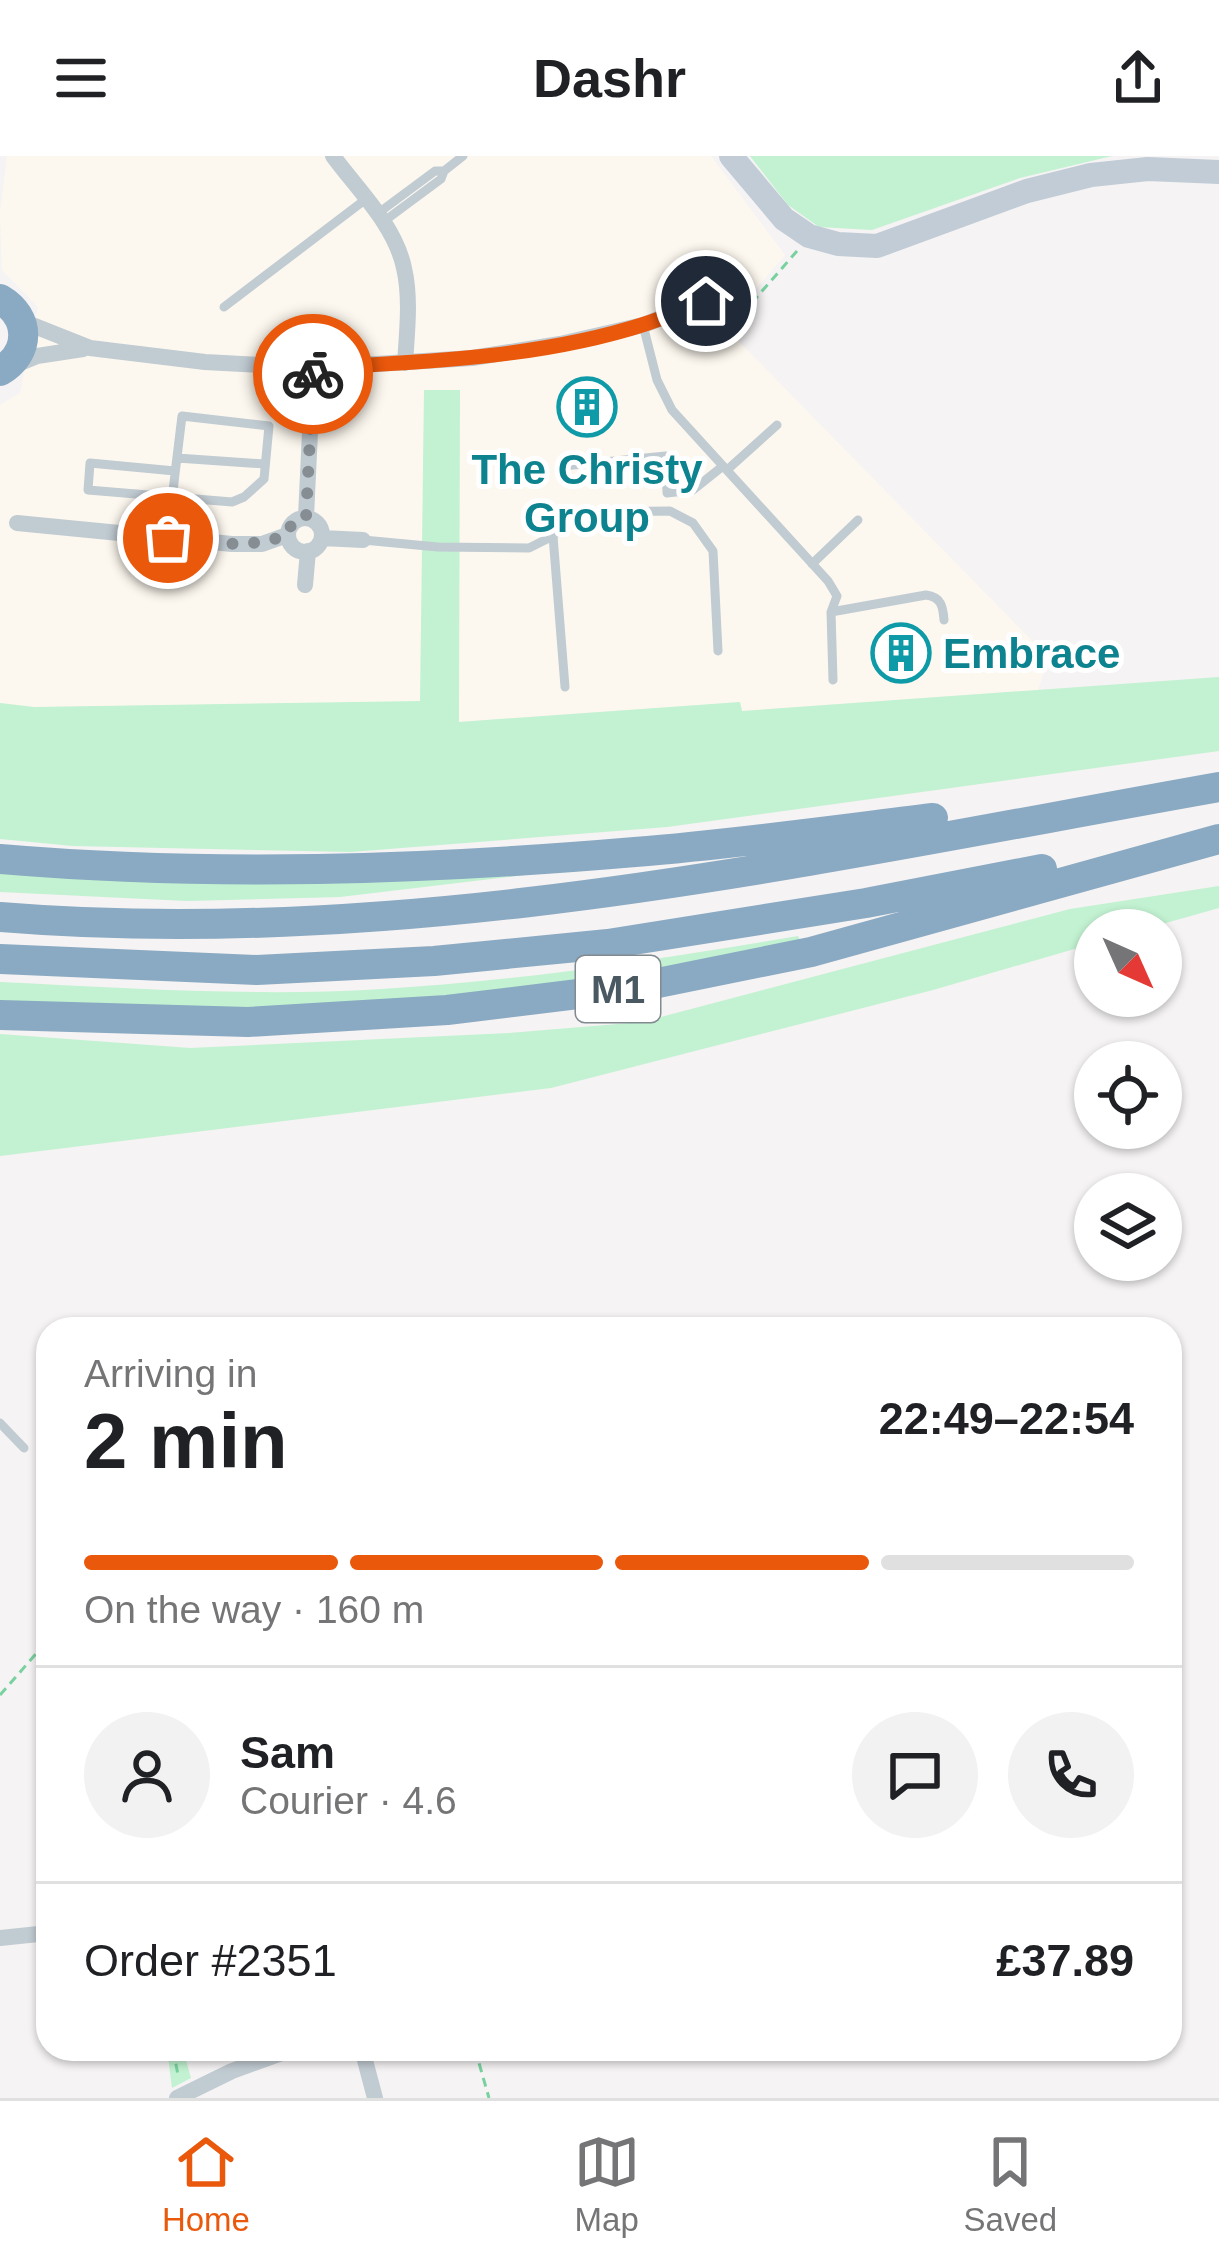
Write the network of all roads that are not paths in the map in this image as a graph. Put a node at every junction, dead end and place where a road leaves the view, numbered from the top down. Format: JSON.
{"nodes":[{"id":1,"x":333,"y":156,"type":"edge"},
{"id":2,"x":463,"y":156,"type":"edge"},
{"id":3,"x":731,"y":156,"type":"edge"},
{"id":4,"x":1219,"y":172,"type":"edge"},
{"id":5,"x":375,"y":212,"type":"junction"},
{"id":6,"x":706,"y":301,"type":"road end"},
{"id":7,"x":6,"y":304,"type":"edge"},
{"id":8,"x":224,"y":307,"type":"dead end"},
{"id":9,"x":643,"y":325,"type":"junction"},
{"id":10,"x":90,"y":347,"type":"junction"},
{"id":11,"x":405,"y":363,"type":"junction"},
{"id":12,"x":313,"y":368,"type":"junction"},
{"id":13,"x":1,"y":370,"type":"edge"},
{"id":14,"x":777,"y":425,"type":"dead end"},
{"id":15,"x":177,"y":458,"type":"junction"},
{"id":16,"x":265,"y":464,"type":"junction"},
{"id":17,"x":563,"y":466,"type":"dead end"},
{"id":18,"x":725,"y":468,"type":"junction"},
{"id":19,"x":175,"y":471,"type":"junction"},
{"id":20,"x":172,"y":498,"type":"junction"},
{"id":21,"x":306,"y":518,"type":"junction"},
{"id":22,"x":858,"y":520,"type":"dead end"},
{"id":23,"x":17,"y":523,"type":"dead end"},
{"id":24,"x":287,"y":535,"type":"junction"},
{"id":25,"x":553,"y":536,"type":"junction"},
{"id":26,"x":168,"y":538,"type":"junction"},
{"id":27,"x":363,"y":540,"type":"joint"},
{"id":28,"x":315,"y":544,"type":"junction"},
{"id":29,"x":812,"y":564,"type":"junction"},
{"id":30,"x":305,"y":585,"type":"dead end"},
{"id":31,"x":831,"y":612,"type":"junction"},
{"id":32,"x":944,"y":620,"type":"dead end"},
{"id":33,"x":718,"y":651,"type":"dead end"},
{"id":34,"x":833,"y":680,"type":"dead end"},
{"id":35,"x":565,"y":688,"type":"dead end"},
{"id":36,"x":1219,"y":786,"type":"edge"},
{"id":37,"x":1219,"y":838,"type":"edge"},
{"id":38,"x":0,"y":860,"type":"edge"},
{"id":39,"x":0,"y":917,"type":"edge"},
{"id":40,"x":0,"y":959,"type":"edge"},
{"id":41,"x":0,"y":1015,"type":"edge"},
{"id":42,"x":0,"y":1423,"type":"edge"},
{"id":43,"x":24,"y":1448,"type":"dead end"},
{"id":44,"x":36,"y":1934,"type":"edge"},
{"id":45,"x":0,"y":1938,"type":"edge"},
{"id":46,"x":258,"y":2061,"type":"edge"},
{"id":47,"x":365,"y":2061,"type":"edge"},
{"id":48,"x":183,"y":2096,"type":"edge"},
{"id":49,"x":375,"y":2098,"type":"edge"}],
"edges":[{"from":1,"to":5,"type":"street"},
{"from":2,"to":5,"type":"lane"},
{"from":3,"to":4,"type":"street"},
{"from":5,"to":8,"type":"lane"},
{"from":5,"to":11,"type":"street"},
{"from":6,"to":9,"type":"street"},
{"from":7,"to":10,"type":"street"},
{"from":7,"to":13,"type":"highway"},
{"from":9,"to":11,"type":"street"},
{"from":9,"to":18,"type":"lane"},
{"from":10,"to":12,"type":"street"},
{"from":10,"to":13,"type":"street"},
{"from":11,"to":12,"type":"street"},
{"from":12,"to":21,"type":"street"},
{"from":14,"to":18,"type":"lane"},
{"from":15,"to":16,"type":"lane"},
{"from":15,"to":16,"type":"lane"},
{"from":15,"to":19,"type":"lane"},
{"from":16,"to":20,"type":"lane"},
{"from":17,"to":18,"type":"lane"},
{"from":18,"to":29,"type":"lane"},
{"from":19,"to":20,"type":"lane"},
{"from":19,"to":20,"type":"lane"},
{"from":20,"to":26,"type":"lane"},
{"from":21,"to":24,"type":"street"},
{"from":21,"to":28,"type":"street"},
{"from":22,"to":29,"type":"lane"},
{"from":23,"to":26,"type":"street"},
{"from":24,"to":26,"type":"street"},
{"from":24,"to":28,"type":"street"},
{"from":25,"to":27,"type":"lane"},
{"from":25,"to":33,"type":"lane"},
{"from":25,"to":35,"type":"lane"},
{"from":27,"to":28,"type":"street"},
{"from":28,"to":30,"type":"street"},
{"from":29,"to":31,"type":"lane"},
{"from":31,"to":32,"type":"lane"},
{"from":31,"to":34,"type":"lane"},
{"from":36,"to":38,"type":"highway","number":"M1"},
{"from":36,"to":39,"type":"highway","number":"M1"},
{"from":37,"to":40,"type":"highway","number":"M1"},
{"from":37,"to":41,"type":"highway","number":"M1"},
{"from":42,"to":43,"type":"lane"},
{"from":44,"to":45,"type":"street"},
{"from":46,"to":48,"type":"street"},
{"from":47,"to":49,"type":"street"}]}
